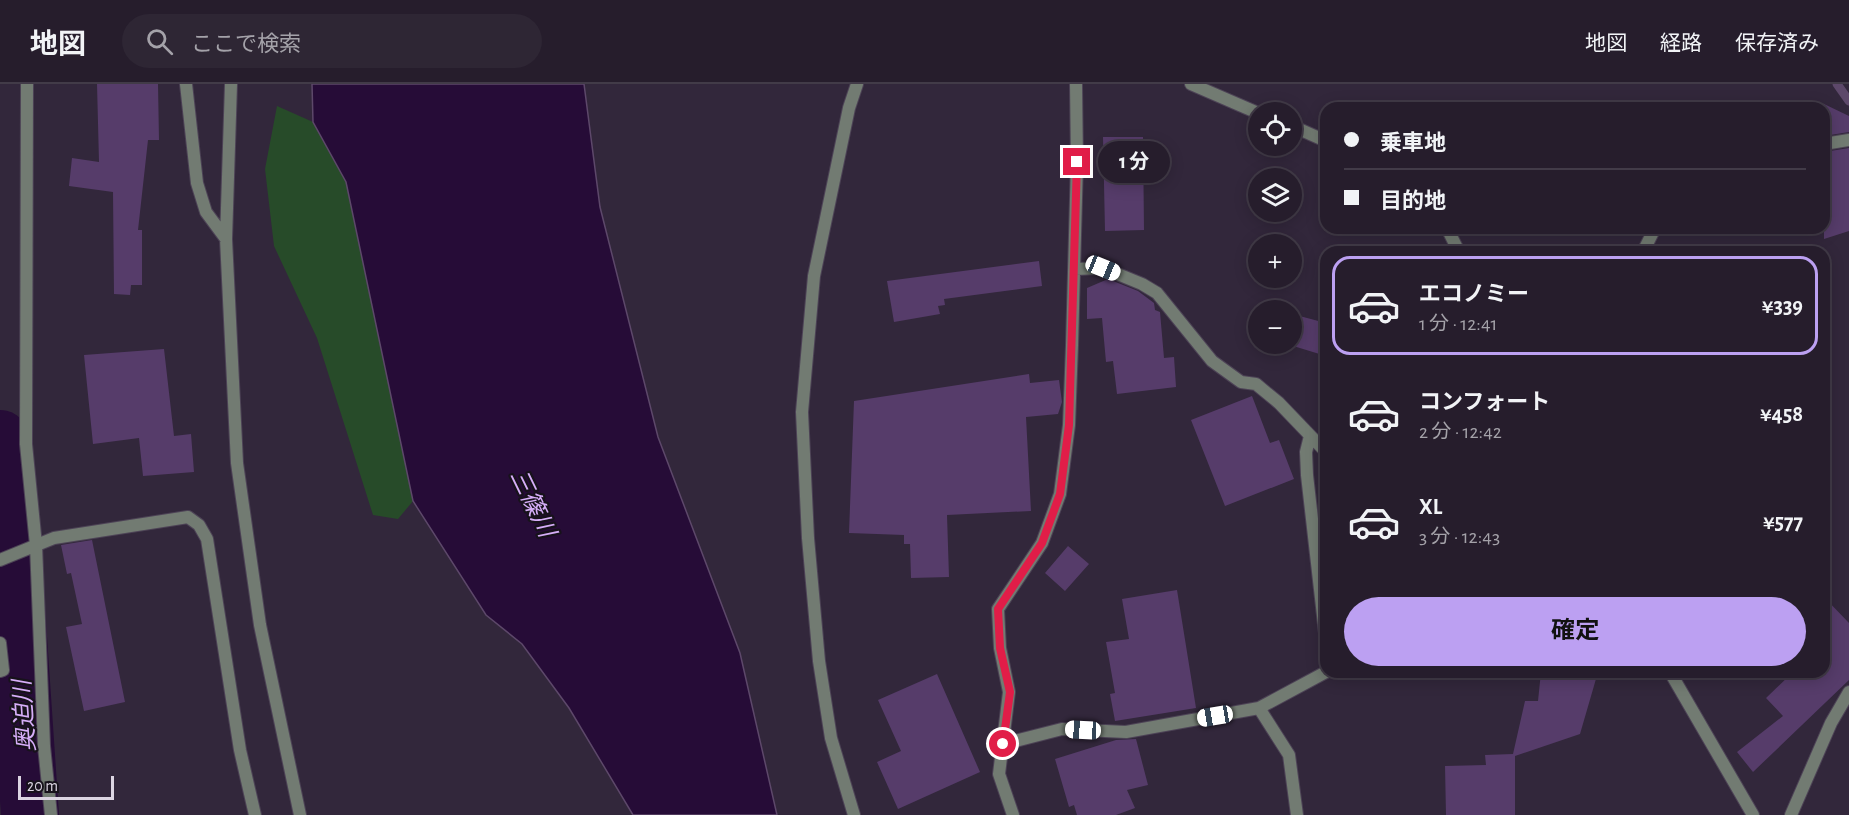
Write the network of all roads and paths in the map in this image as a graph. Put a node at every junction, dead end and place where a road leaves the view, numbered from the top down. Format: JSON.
{"nodes":[{"id":1,"x":27,"y":84,"type":"edge"},
{"id":2,"x":186,"y":84,"type":"edge"},
{"id":3,"x":231,"y":84,"type":"edge"},
{"id":4,"x":857,"y":84,"type":"edge"},
{"id":5,"x":1076,"y":84,"type":"edge"},
{"id":6,"x":1191,"y":84,"type":"edge"},
{"id":7,"x":1248,"y":108,"type":"edge"},
{"id":8,"x":1302,"y":130,"type":"edge"},
{"id":9,"x":1320,"y":138,"type":"edge"},
{"id":10,"x":1849,"y":140,"type":"edge"},
{"id":11,"x":1830,"y":143,"type":"edge"},
{"id":12,"x":226,"y":239,"type":"junction"},
{"id":13,"x":1074,"y":269,"type":"junction"},
{"id":14,"x":1310,"y":436,"type":"junction"},
{"id":15,"x":1320,"y":446,"type":"edge"},
{"id":16,"x":30,"y":547,"type":"junction"},
{"id":17,"x":2,"y":560,"type":"edge"},
{"id":18,"x":1320,"y":589,"type":"edge"},
{"id":19,"x":0,"y":643,"type":"edge"},
{"id":20,"x":0,"y":671,"type":"edge"},
{"id":21,"x":1320,"y":675,"type":"edge"},
{"id":22,"x":1673,"y":678,"type":"edge"},
{"id":23,"x":1849,"y":692,"type":"edge"},
{"id":24,"x":1259,"y":708,"type":"junction"},
{"id":25,"x":1003,"y":744,"type":"junction"},
{"id":26,"x":51,"y":815,"type":"edge"},
{"id":27,"x":255,"y":815,"type":"edge"},
{"id":28,"x":300,"y":815,"type":"edge"},
{"id":29,"x":854,"y":815,"type":"edge"},
{"id":30,"x":1013,"y":815,"type":"edge"},
{"id":31,"x":1297,"y":815,"type":"edge"},
{"id":32,"x":1753,"y":815,"type":"edge"},
{"id":33,"x":1791,"y":815,"type":"edge"}],
"edges":[{"from":1,"to":16,"type":"street"},
{"from":2,"to":12,"type":"street"},
{"from":3,"to":12,"type":"street"},
{"from":4,"to":29,"type":"street"},
{"from":5,"to":13,"type":"street"},
{"from":6,"to":7,"type":"street"},
{"from":8,"to":9,"type":"street"},
{"from":10,"to":11,"type":"street"},
{"from":12,"to":28,"type":"street"},
{"from":13,"to":14,"type":"street"},
{"from":13,"to":25,"type":"street"},
{"from":14,"to":15,"type":"street"},
{"from":14,"to":18,"type":"street"},
{"from":16,"to":17,"type":"street"},
{"from":16,"to":26,"type":"street"},
{"from":16,"to":27,"type":"street"},
{"from":19,"to":20,"type":"street"},
{"from":21,"to":24,"type":"street"},
{"from":22,"to":32,"type":"street"},
{"from":23,"to":33,"type":"street"},
{"from":24,"to":25,"type":"street"},
{"from":24,"to":31,"type":"street"},
{"from":25,"to":30,"type":"street"}]}
